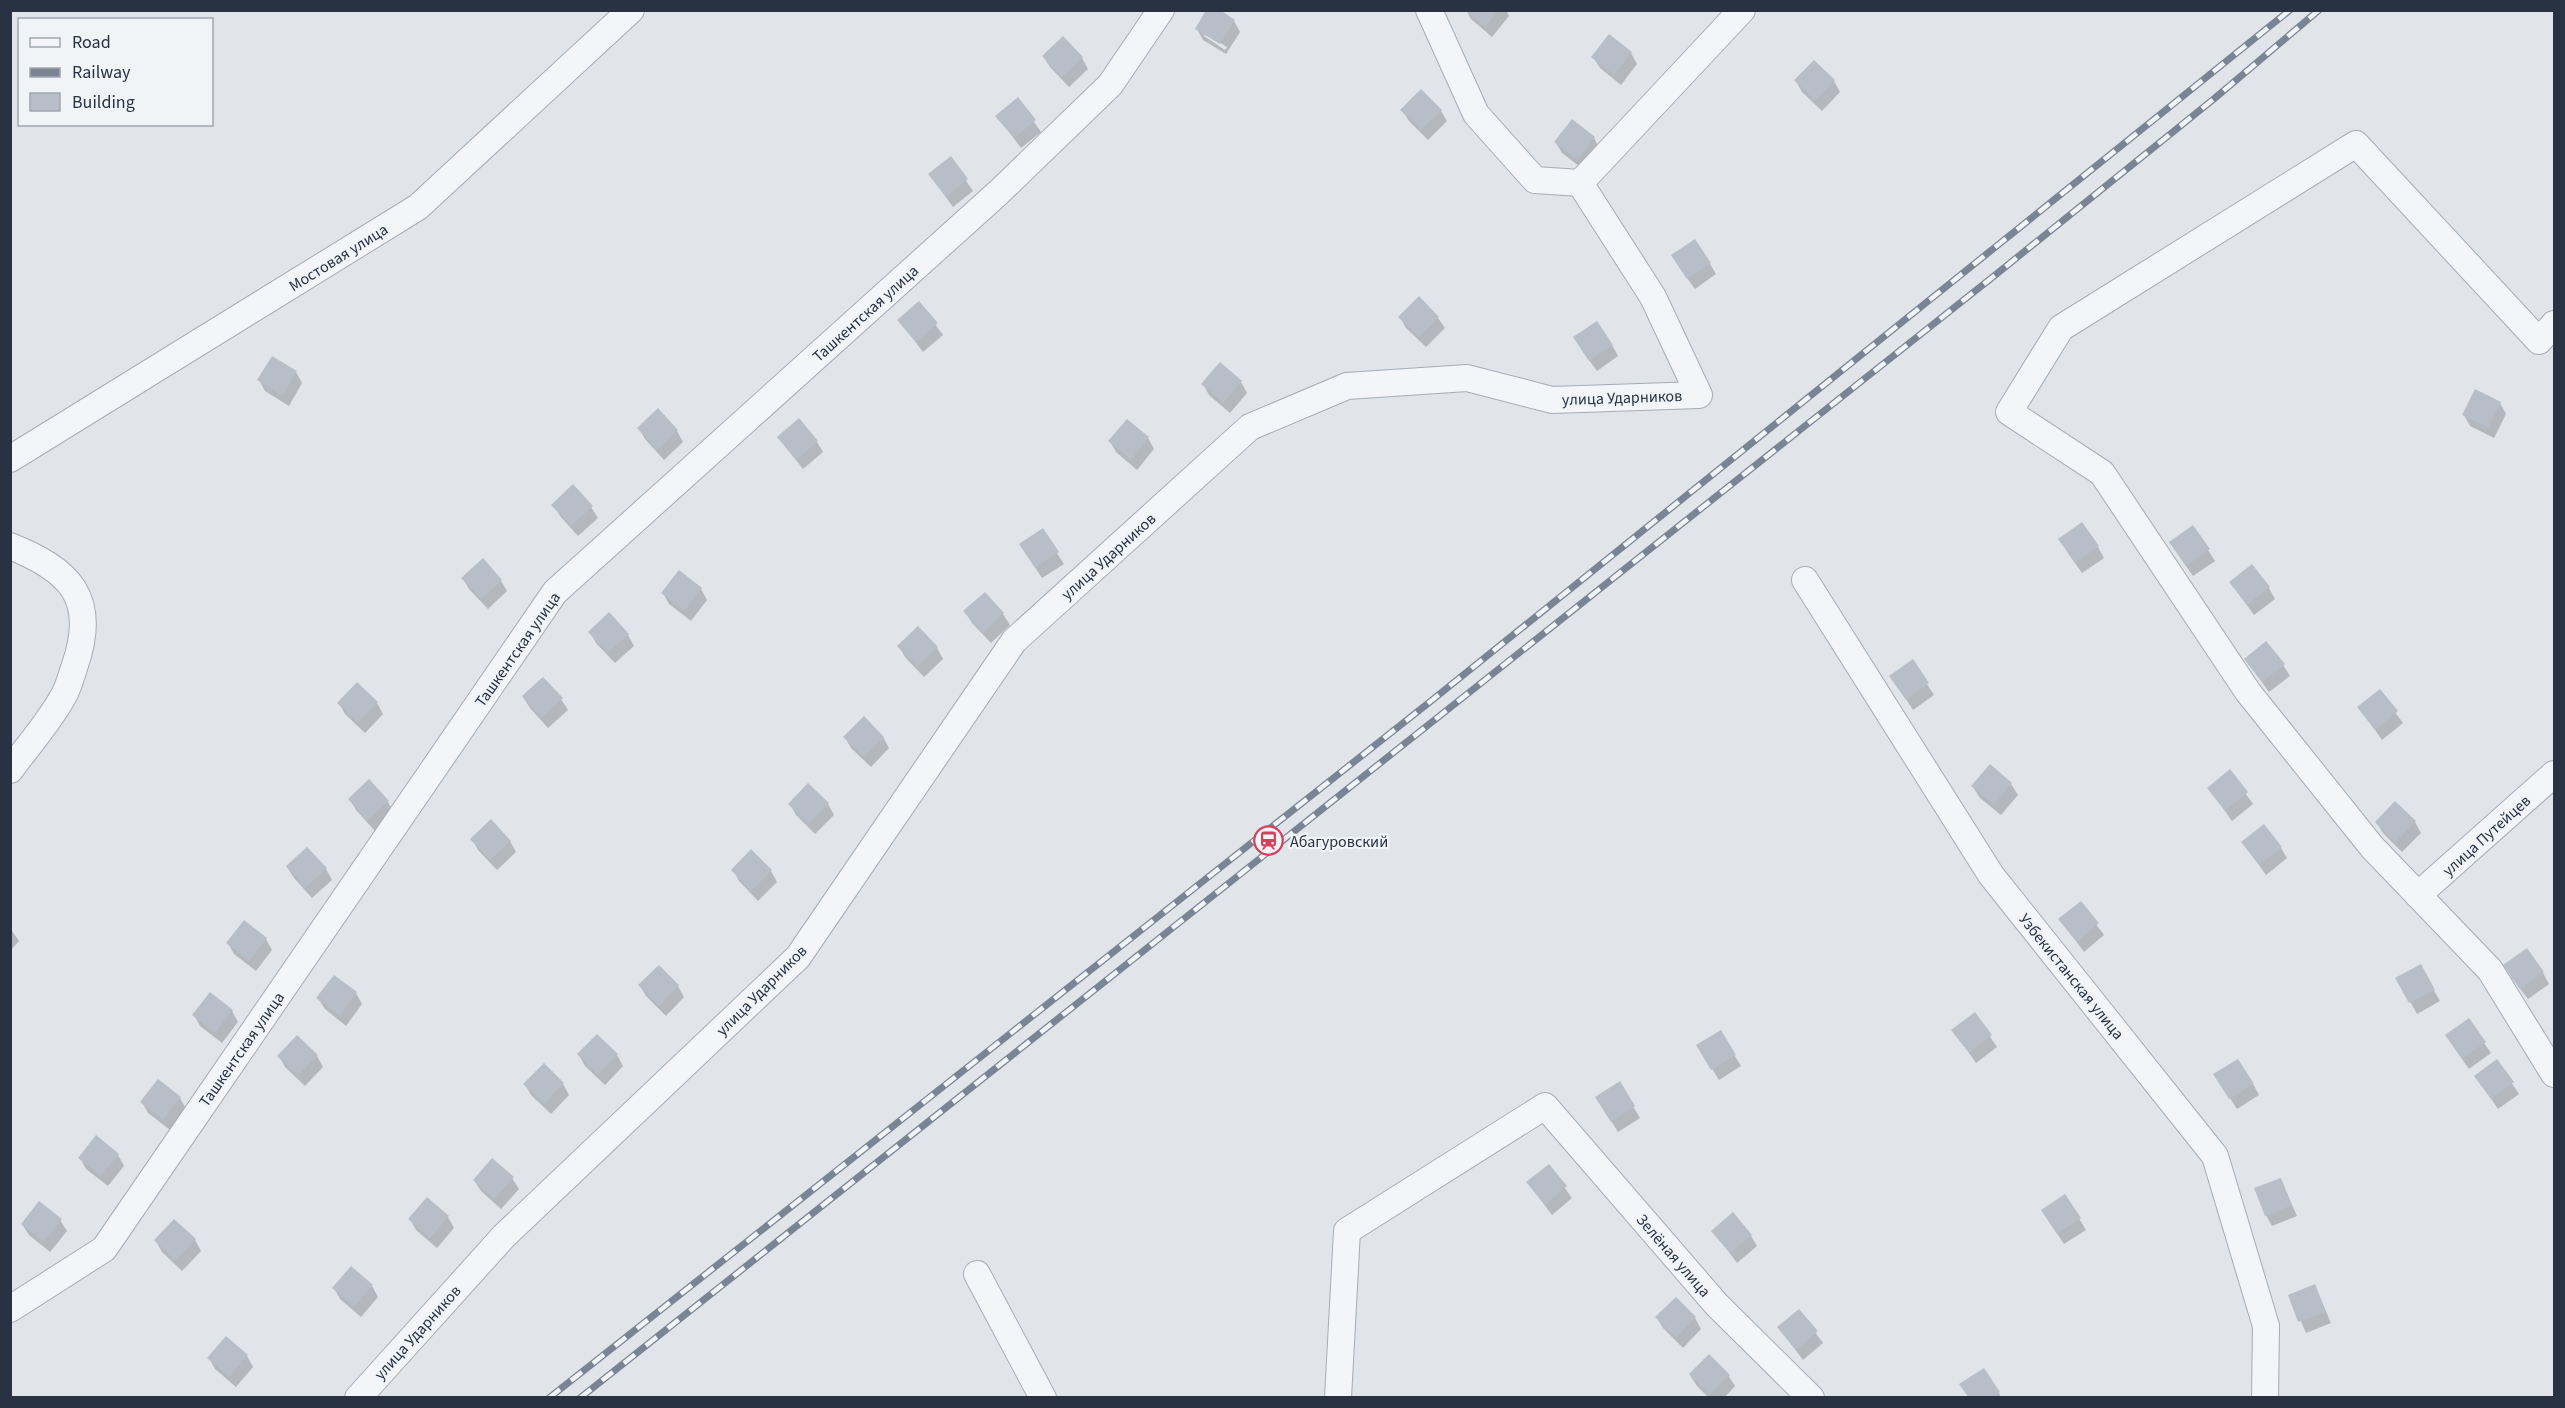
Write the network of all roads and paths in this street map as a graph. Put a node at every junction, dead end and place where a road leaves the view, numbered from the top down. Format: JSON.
{"nodes":[{"id":1,"x":631,"y":10,"type":"edge"},
{"id":2,"x":1161,"y":10,"type":"edge"},
{"id":3,"x":1429,"y":10,"type":"edge"},
{"id":4,"x":1742,"y":10,"type":"edge"},
{"id":5,"x":1580,"y":183,"type":"junction"},
{"id":6,"x":2554,"y":324,"type":"edge"},
{"id":7,"x":10,"y":459,"type":"edge"},
{"id":8,"x":10,"y":546,"type":"edge"},
{"id":9,"x":1804,"y":580,"type":"dead end"},
{"id":10,"x":10,"y":770,"type":"edge"},
{"id":11,"x":2554,"y":774,"type":"edge"},
{"id":12,"x":2418,"y":895,"type":"junction"},
{"id":13,"x":2554,"y":1074,"type":"edge"},
{"id":14,"x":977,"y":1274,"type":"dead end"},
{"id":15,"x":10,"y":1309,"type":"edge"},
{"id":16,"x":358,"y":1398,"type":"edge"},
{"id":17,"x":1043,"y":1398,"type":"edge"},
{"id":18,"x":1338,"y":1398,"type":"edge"},
{"id":19,"x":1811,"y":1398,"type":"edge"},
{"id":20,"x":2265,"y":1398,"type":"edge"}],
"edges":[{"from":1,"to":7,"type":"street","name":"Мостовая улица"},
{"from":2,"to":15,"type":"street","name":"Ташкентская улица"},
{"from":3,"to":5,"type":"street"},
{"from":4,"to":5,"type":"street"},
{"from":5,"to":16,"type":"street","name":"улица Ударников"},
{"from":6,"to":12,"type":"street"},
{"from":8,"to":10,"type":"street"},
{"from":9,"to":20,"type":"street","name":"Узбекистанская улица"},
{"from":11,"to":12,"type":"street","name":"улица Путейцев"},
{"from":12,"to":13,"type":"street"},
{"from":14,"to":17,"type":"street"},
{"from":18,"to":19,"type":"street","name":"Зелёная улица"}]}
